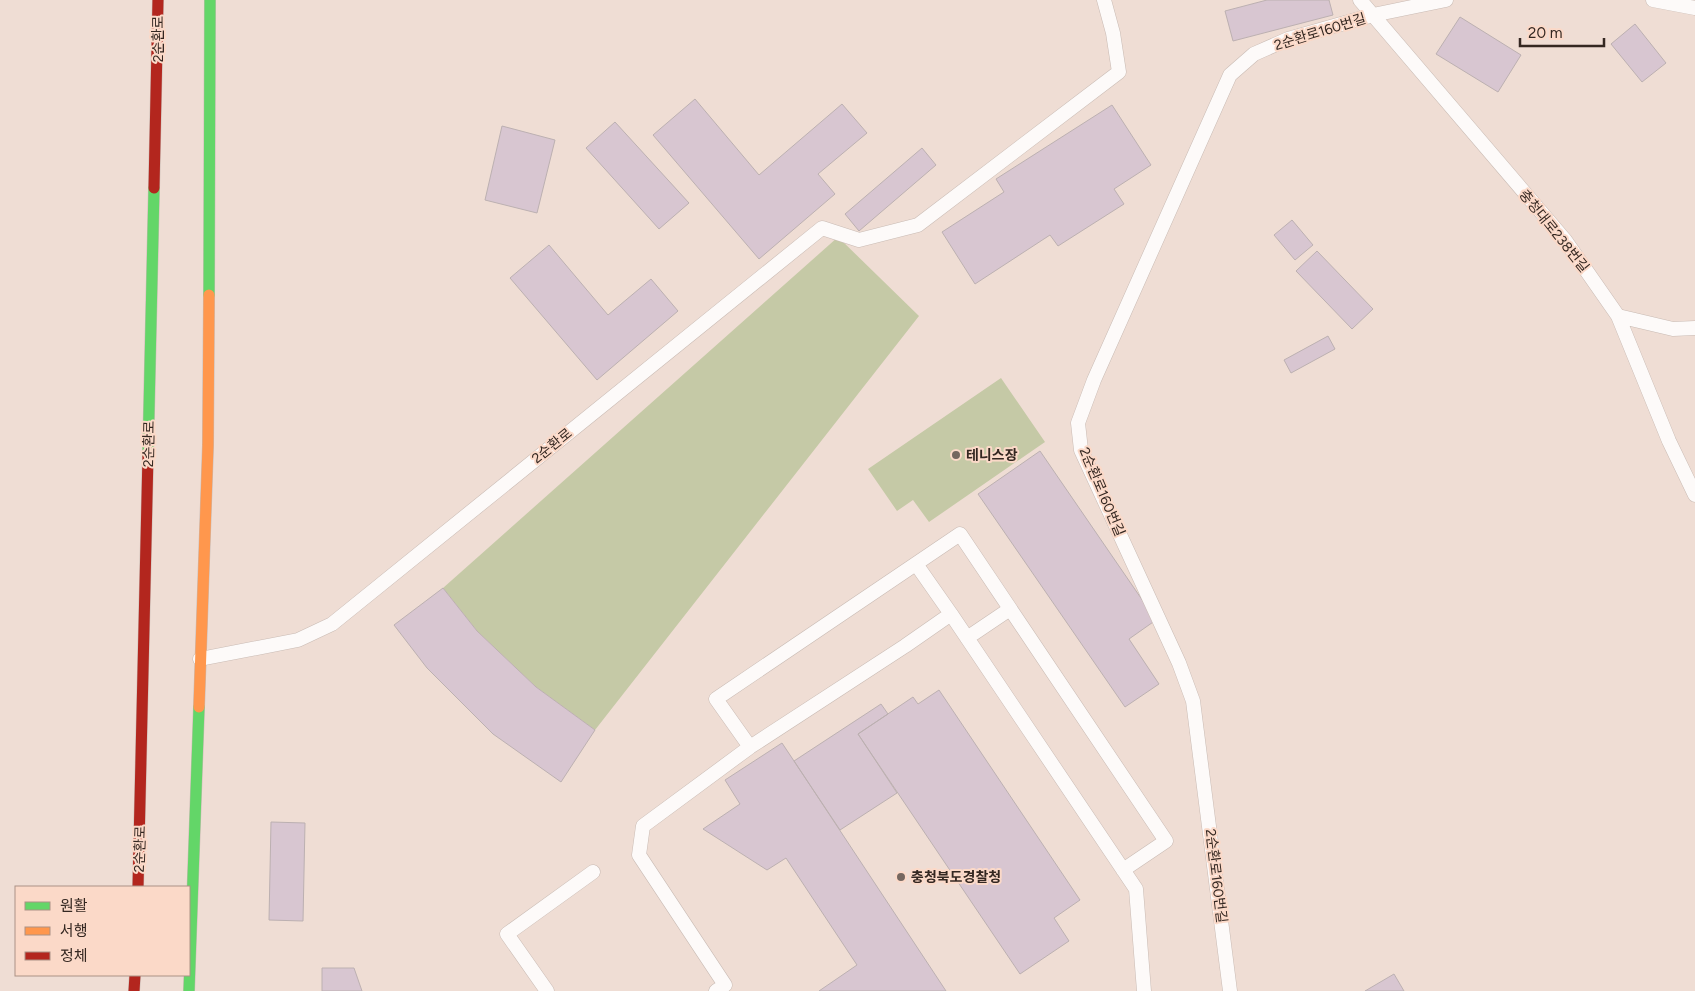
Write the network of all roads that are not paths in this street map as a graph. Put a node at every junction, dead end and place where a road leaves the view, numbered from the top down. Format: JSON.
{"nodes":[{"id":1,"x":158,"y":0,"type":"edge"},
{"id":2,"x":210,"y":0,"type":"edge"},
{"id":3,"x":1104,"y":0,"type":"edge"},
{"id":4,"x":1360,"y":0,"type":"edge"},
{"id":5,"x":1446,"y":0,"type":"edge"},
{"id":6,"x":1653,"y":0,"type":"edge"},
{"id":7,"x":1695,"y":8,"type":"edge"},
{"id":8,"x":146,"y":9,"type":"dead end"},
{"id":9,"x":1373,"y":15,"type":"junction"},
{"id":10,"x":157,"y":74,"type":"junction"},
{"id":11,"x":1618,"y":316,"type":"junction"},
{"id":12,"x":1695,"y":328,"type":"edge"},
{"id":13,"x":1695,"y":495,"type":"edge"},
{"id":14,"x":916,"y":564,"type":"junction"},
{"id":15,"x":1010,"y":608,"type":"junction"},
{"id":16,"x":951,"y":614,"type":"junction"},
{"id":17,"x":967,"y":638,"type":"junction"},
{"id":18,"x":200,"y":659,"type":"junction"},
{"id":19,"x":750,"y":747,"type":"junction"},
{"id":20,"x":1122,"y":870,"type":"junction"},
{"id":21,"x":592,"y":872,"type":"dead end"},
{"id":22,"x":138,"y":886,"type":"edge"},
{"id":23,"x":190,"y":961,"type":"edge"},
{"id":24,"x":135,"y":976,"type":"edge"},
{"id":25,"x":189,"y":976,"type":"edge"},
{"id":26,"x":723,"y":989,"type":"edge"},
{"id":27,"x":134,"y":991,"type":"edge"},
{"id":28,"x":189,"y":991,"type":"edge"},
{"id":29,"x":546,"y":991,"type":"edge"},
{"id":30,"x":1144,"y":991,"type":"edge"},
{"id":31,"x":1230,"y":991,"type":"edge"}],
"edges":[{"from":1,"to":10,"type":"street","name":"2순환로"},
{"from":2,"to":18,"type":"street"},
{"from":3,"to":18,"type":"lane","name":"2순환로"},
{"from":4,"to":9,"type":"lane","name":"충청대로238번길"},
{"from":5,"to":9,"type":"lane","name":"2순환로160번길"},
{"from":6,"to":7,"type":"lane"},
{"from":8,"to":10,"type":"street"},
{"from":9,"to":11,"type":"lane","name":"충청대로238번길"},
{"from":9,"to":31,"type":"lane","name":"2순환로160번길"},
{"from":10,"to":22,"type":"street","name":"2순환로"},
{"from":11,"to":12,"type":"lane"},
{"from":11,"to":13,"type":"lane","name":"충청대로238번길"},
{"from":14,"to":15,"type":"lane"},
{"from":14,"to":16,"type":"lane"},
{"from":14,"to":19,"type":"lane"},
{"from":15,"to":17,"type":"lane"},
{"from":15,"to":20,"type":"lane"},
{"from":16,"to":17,"type":"lane"},
{"from":16,"to":19,"type":"lane"},
{"from":17,"to":20,"type":"lane"},
{"from":18,"to":23,"type":"street"},
{"from":19,"to":26,"type":"lane"},
{"from":20,"to":30,"type":"lane"},
{"from":21,"to":29,"type":"lane"},
{"from":24,"to":27,"type":"street"},
{"from":25,"to":28,"type":"street"}]}
